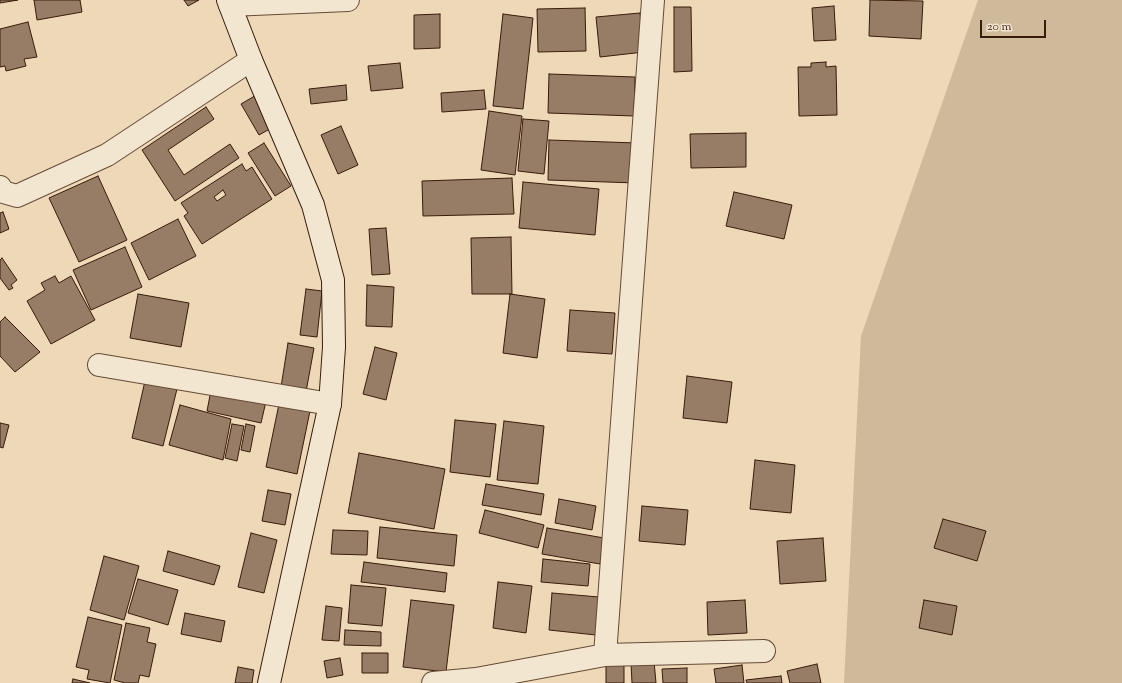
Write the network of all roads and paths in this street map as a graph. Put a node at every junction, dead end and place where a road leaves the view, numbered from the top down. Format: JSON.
{"nodes":[{"id":1,"x":348,"y":0,"type":"edge"},
{"id":2,"x":653,"y":0,"type":"edge"},
{"id":3,"x":229,"y":2,"type":"edge"},
{"id":4,"x":251,"y":60,"type":"junction"},
{"id":5,"x":0,"y":187,"type":"edge"},
{"id":6,"x":99,"y":365,"type":"dead end"},
{"id":7,"x":330,"y":404,"type":"junction"},
{"id":8,"x":764,"y":652,"type":"dead end"},
{"id":9,"x":605,"y":654,"type":"junction"},
{"id":10,"x":269,"y":683,"type":"edge"},
{"id":11,"x":433,"y":683,"type":"edge"}],
"edges":[{"from":1,"to":3,"type":"street"},
{"from":2,"to":9,"type":"street"},
{"from":3,"to":4,"type":"street"},
{"from":4,"to":5,"type":"street"},
{"from":4,"to":7,"type":"street"},
{"from":6,"to":7,"type":"street"},
{"from":7,"to":10,"type":"street"},
{"from":8,"to":9,"type":"street"},
{"from":9,"to":11,"type":"street"}]}
